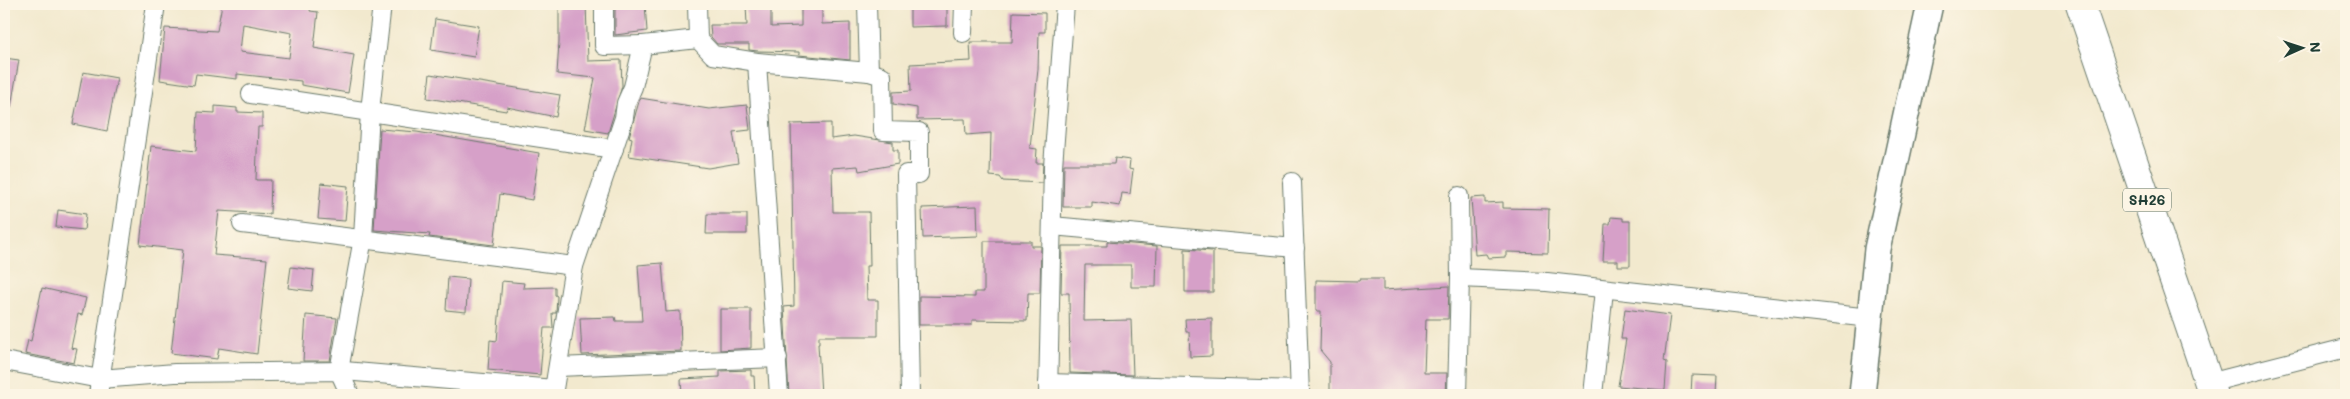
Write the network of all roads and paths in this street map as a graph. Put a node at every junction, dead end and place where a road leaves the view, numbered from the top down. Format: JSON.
{"nodes":[{"id":1,"x":156,"y":4,"type":"edge"},
{"id":2,"x":382,"y":4,"type":"edge"},
{"id":3,"x":604,"y":4,"type":"edge"},
{"id":4,"x":697,"y":4,"type":"edge"},
{"id":5,"x":867,"y":4,"type":"edge"},
{"id":6,"x":964,"y":4,"type":"edge"},
{"id":7,"x":1065,"y":4,"type":"edge"},
{"id":8,"x":1930,"y":4,"type":"edge"},
{"id":9,"x":2080,"y":4,"type":"edge"},
{"id":10,"x":963,"y":33,"type":"dead end"},
{"id":11,"x":698,"y":39,"type":"junction"},
{"id":12,"x":643,"y":45,"type":"junction"},
{"id":13,"x":757,"y":62,"type":"junction"},
{"id":14,"x":868,"y":72,"type":"junction"},
{"id":15,"x":251,"y":94,"type":"dead end"},
{"id":16,"x":370,"y":111,"type":"junction"},
{"id":17,"x":614,"y":149,"type":"junction"},
{"id":18,"x":1292,"y":182,"type":"dead end"},
{"id":19,"x":1459,"y":196,"type":"dead end"},
{"id":20,"x":242,"y":224,"type":"dead end"},
{"id":21,"x":1052,"y":226,"type":"junction"},
{"id":22,"x":363,"y":238,"type":"junction"},
{"id":23,"x":1295,"y":248,"type":"junction"},
{"id":24,"x":574,"y":266,"type":"junction"},
{"id":25,"x":1460,"y":278,"type":"junction"},
{"id":26,"x":1604,"y":290,"type":"junction"},
{"id":27,"x":1870,"y":318,"type":"junction"},
{"id":28,"x":2346,"y":348,"type":"edge"},
{"id":29,"x":778,"y":358,"type":"junction"},
{"id":30,"x":4,"y":361,"type":"edge"},
{"id":31,"x":558,"y":367,"type":"junction"},
{"id":32,"x":339,"y":371,"type":"junction"},
{"id":33,"x":99,"y":387,"type":"edge"},
{"id":34,"x":1048,"y":389,"type":"edge"},
{"id":35,"x":2211,"y":389,"type":"edge"},
{"id":36,"x":554,"y":392,"type":"edge"},
{"id":37,"x":1300,"y":392,"type":"edge"},
{"id":38,"x":350,"y":395,"type":"edge"},
{"id":39,"x":780,"y":395,"type":"edge"},
{"id":40,"x":910,"y":395,"type":"edge"},
{"id":41,"x":1457,"y":395,"type":"edge"},
{"id":42,"x":1593,"y":395,"type":"edge"},
{"id":43,"x":1862,"y":395,"type":"edge"}],
"edges":[{"from":1,"to":33,"type":"street"},
{"from":2,"to":16,"type":"street"},
{"from":3,"to":12,"type":"street"},
{"from":4,"to":11,"type":"street"},
{"from":5,"to":14,"type":"street"},
{"from":6,"to":10,"type":"street"},
{"from":7,"to":21,"type":"street"},
{"from":8,"to":27,"type":"main road"},
{"from":9,"to":35,"type":"main road","number":"SH26"},
{"from":11,"to":12,"type":"street"},
{"from":11,"to":13,"type":"street"},
{"from":12,"to":17,"type":"street"},
{"from":13,"to":14,"type":"street"},
{"from":13,"to":29,"type":"street"},
{"from":14,"to":40,"type":"street"},
{"from":15,"to":16,"type":"street"},
{"from":16,"to":17,"type":"street"},
{"from":16,"to":22,"type":"street"},
{"from":17,"to":24,"type":"street"},
{"from":18,"to":23,"type":"street"},
{"from":19,"to":25,"type":"street"},
{"from":20,"to":22,"type":"street"},
{"from":21,"to":23,"type":"street"},
{"from":21,"to":34,"type":"street"},
{"from":22,"to":24,"type":"street"},
{"from":22,"to":32,"type":"street"},
{"from":23,"to":37,"type":"street"},
{"from":24,"to":31,"type":"street"},
{"from":25,"to":26,"type":"street"},
{"from":25,"to":41,"type":"street"},
{"from":26,"to":27,"type":"street"},
{"from":26,"to":42,"type":"street"},
{"from":27,"to":43,"type":"main road"},
{"from":28,"to":35,"type":"street"},
{"from":29,"to":31,"type":"street"},
{"from":29,"to":39,"type":"street"},
{"from":30,"to":33,"type":"street"},
{"from":31,"to":36,"type":"street"},
{"from":32,"to":33,"type":"street"},
{"from":32,"to":36,"type":"street"},
{"from":32,"to":38,"type":"street"},
{"from":34,"to":37,"type":"street"}]}
